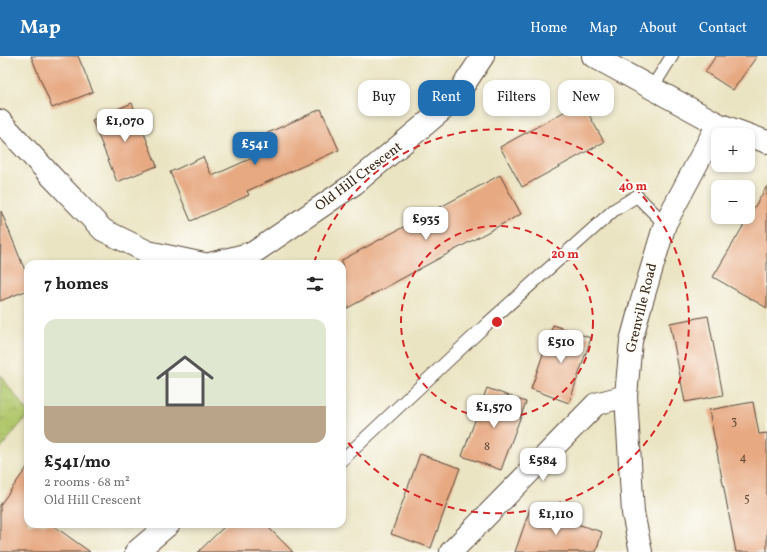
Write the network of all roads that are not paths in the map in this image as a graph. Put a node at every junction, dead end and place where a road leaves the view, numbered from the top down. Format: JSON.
{"nodes":[{"id":1,"x":483,"y":56,"type":"edge"},
{"id":2,"x":592,"y":56,"type":"edge"},
{"id":3,"x":672,"y":56,"type":"edge"},
{"id":4,"x":652,"y":88,"type":"junction"},
{"id":5,"x":0,"y":121,"type":"edge"},
{"id":6,"x":718,"y":124,"type":"junction"},
{"id":7,"x":729,"y":128,"type":"edge"},
{"id":8,"x":755,"y":138,"type":"edge"},
{"id":9,"x":767,"y":142,"type":"edge"},
{"id":10,"x":665,"y":224,"type":"junction"},
{"id":11,"x":185,"y":260,"type":"edge"},
{"id":12,"x":230,"y":260,"type":"edge"},
{"id":13,"x":626,"y":396,"type":"junction"},
{"id":14,"x":346,"y":456,"type":"edge"},
{"id":15,"x":164,"y":528,"type":"edge"},
{"id":16,"x":136,"y":552,"type":"edge"},
{"id":17,"x":451,"y":552,"type":"edge"},
{"id":18,"x":641,"y":552,"type":"edge"}],
"edges":[{"from":1,"to":12,"type":"street","name":"Old Hill Crescent"},
{"from":2,"to":4,"type":"street"},
{"from":3,"to":4,"type":"lane"},
{"from":4,"to":6,"type":"street"},
{"from":5,"to":11,"type":"street"},
{"from":6,"to":7,"type":"street"},
{"from":6,"to":10,"type":"street","name":"Grenville Road"},
{"from":8,"to":9,"type":"street"},
{"from":10,"to":13,"type":"street","name":"Grenville Road"},
{"from":10,"to":14,"type":"lane"},
{"from":13,"to":17,"type":"street"},
{"from":13,"to":18,"type":"street","name":"Grenville Road"},
{"from":15,"to":16,"type":"street"}]}
